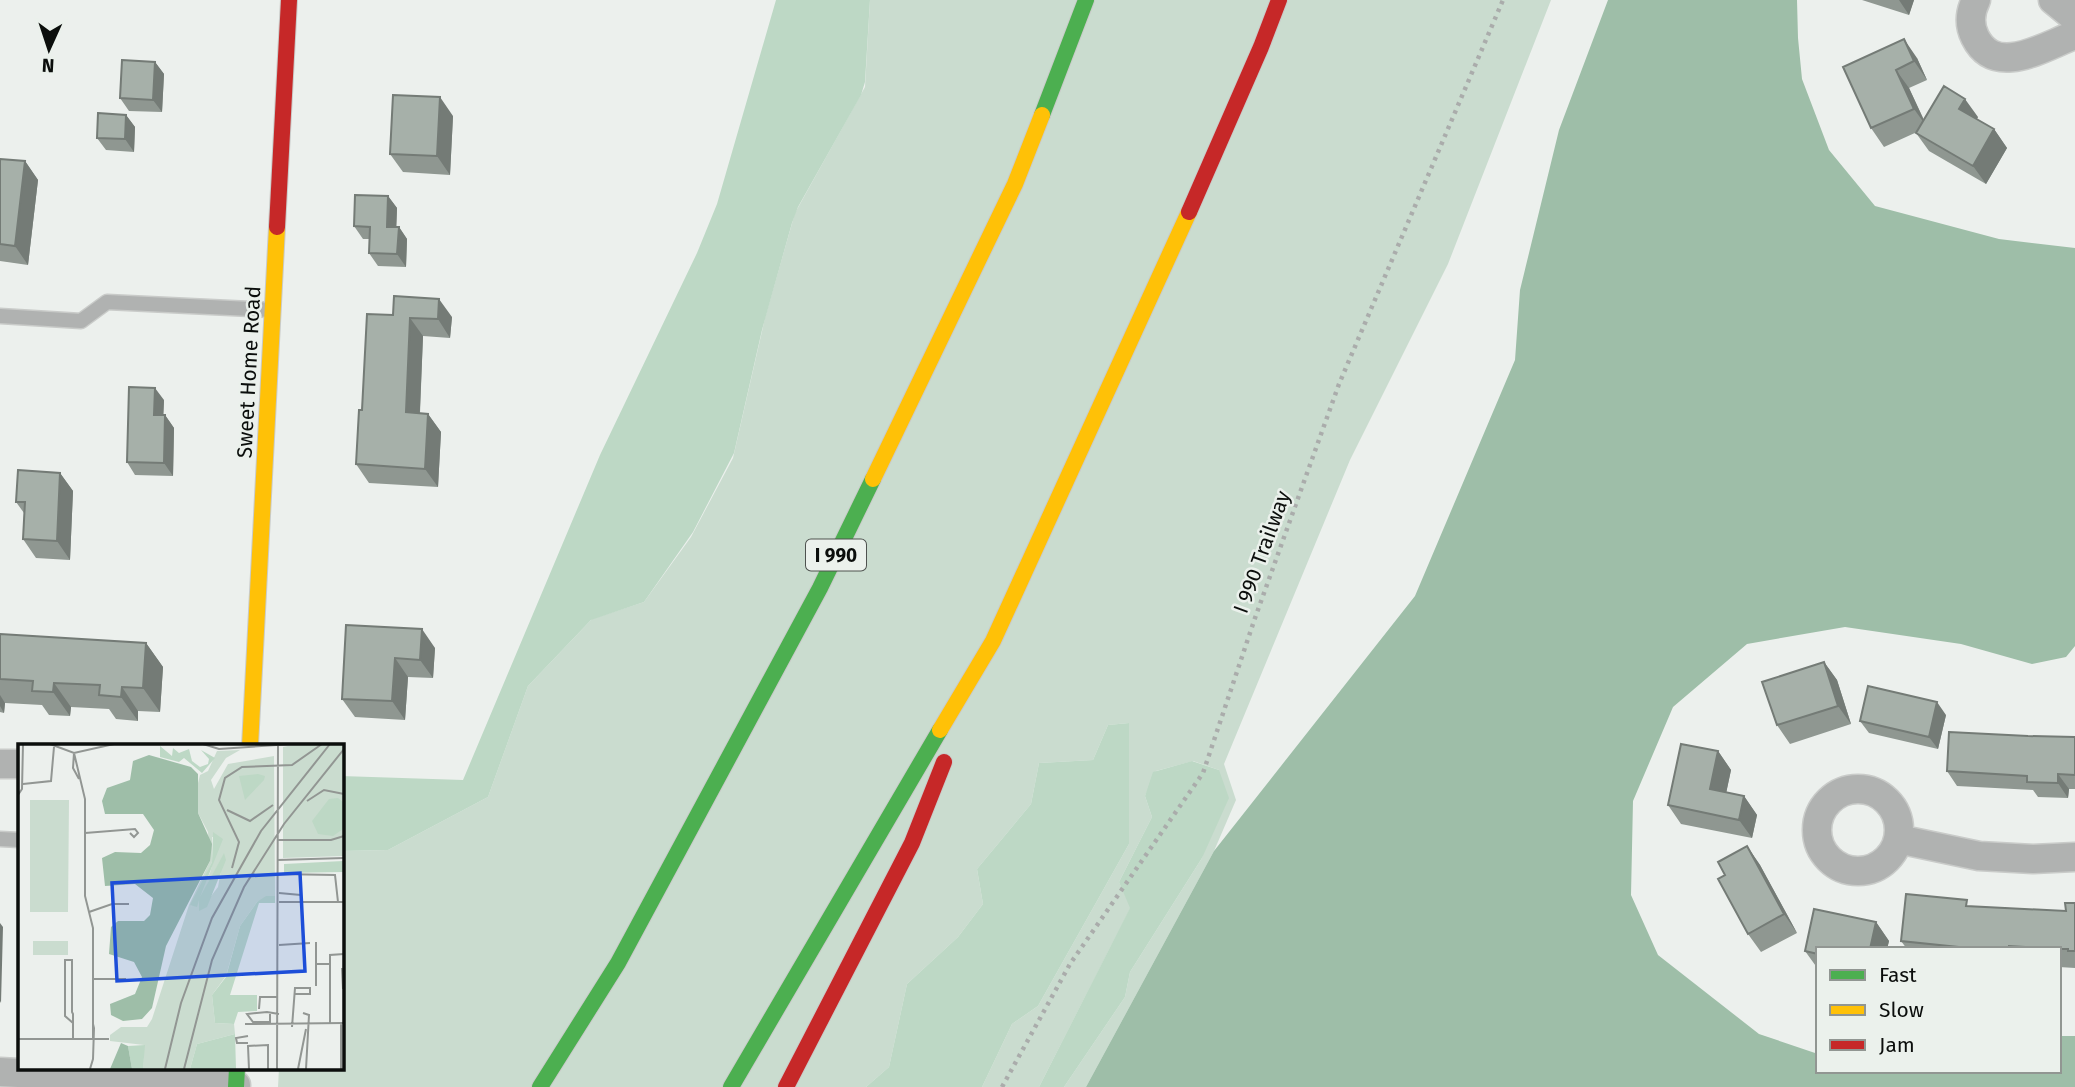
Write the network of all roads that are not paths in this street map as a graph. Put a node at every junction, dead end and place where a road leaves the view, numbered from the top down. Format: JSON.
{"nodes":[{"id":1,"x":289,"y":0,"type":"edge"},
{"id":2,"x":1086,"y":0,"type":"edge"},
{"id":3,"x":1279,"y":0,"type":"edge"},
{"id":4,"x":1976,"y":0,"type":"edge"},
{"id":5,"x":2053,"y":0,"type":"edge"},
{"id":6,"x":2075,"y":18,"type":"edge"},
{"id":7,"x":2075,"y":35,"type":"edge"},
{"id":8,"x":273,"y":310,"type":"junction"},
{"id":9,"x":0,"y":316,"type":"edge"},
{"id":10,"x":993,"y":641,"type":"junction"},
{"id":11,"x":250,"y":744,"type":"edge"},
{"id":12,"x":0,"y":764,"type":"edge"},
{"id":13,"x":18,"y":764,"type":"edge"},
{"id":14,"x":0,"y":839,"type":"edge"},
{"id":15,"x":1898,"y":839,"type":"dead end"},
{"id":16,"x":18,"y":840,"type":"edge"},
{"id":17,"x":2075,"y":857,"type":"edge"},
{"id":18,"x":49,"y":1071,"type":"edge"},
{"id":19,"x":0,"y":1072,"type":"edge"},
{"id":20,"x":236,"y":1080,"type":"edge"},
{"id":21,"x":540,"y":1087,"type":"edge"},
{"id":22,"x":731,"y":1087,"type":"edge"},
{"id":23,"x":786,"y":1087,"type":"edge"}],
"edges":[{"from":1,"to":8,"type":"main road","name":"Sweet Home Road"},
{"from":2,"to":21,"type":"main road","number":"I 990"},
{"from":3,"to":10,"type":"main road"},
{"from":4,"to":7,"type":"street"},
{"from":5,"to":6,"type":"street"},
{"from":8,"to":9,"type":"lane"},
{"from":8,"to":11,"type":"main road","name":"Sweet Home Road"},
{"from":10,"to":22,"type":"main road"},
{"from":10,"to":23,"type":"main road"},
{"from":12,"to":13,"type":"street"},
{"from":14,"to":16,"type":"lane"},
{"from":15,"to":17,"type":"street"},
{"from":18,"to":19,"type":"street"},
{"from":18,"to":20,"type":"street"}]}
